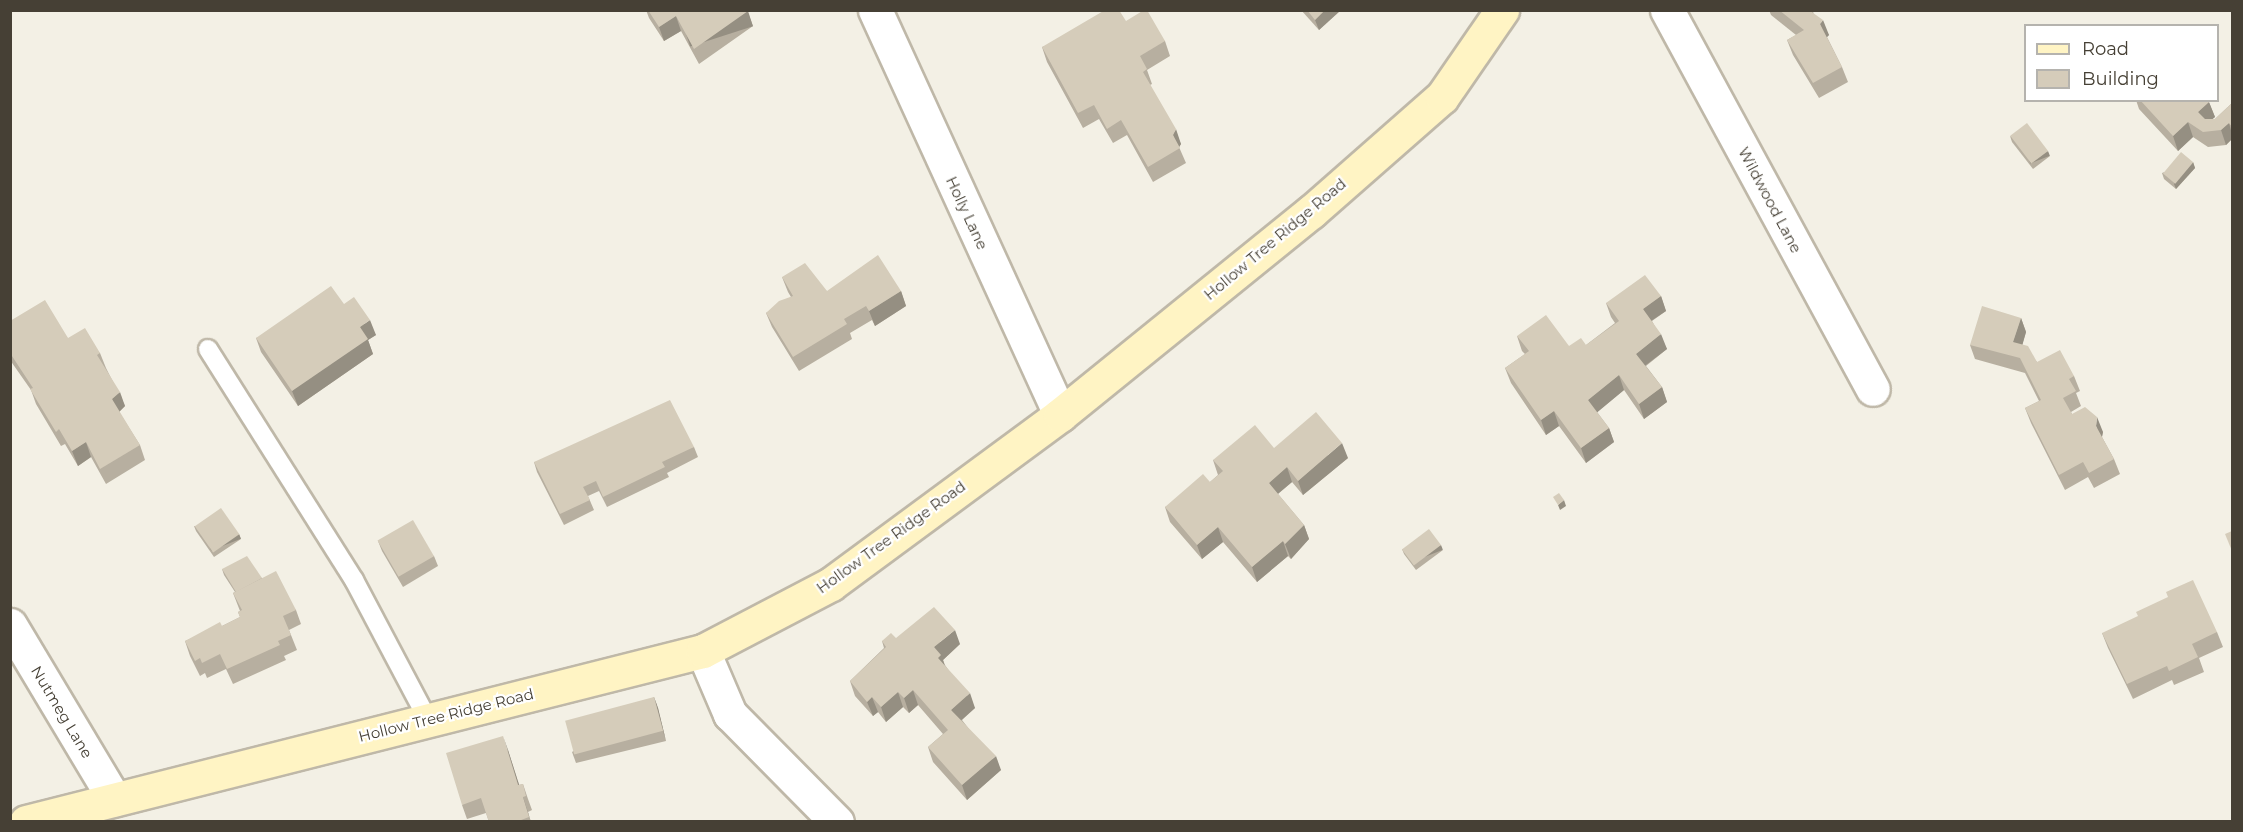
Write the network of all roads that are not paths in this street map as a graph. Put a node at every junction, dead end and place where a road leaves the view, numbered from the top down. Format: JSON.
{"nodes":[{"id":1,"x":875,"y":10,"type":"edge"},
{"id":2,"x":1502,"y":10,"type":"edge"},
{"id":3,"x":1667,"y":10,"type":"edge"},
{"id":4,"x":208,"y":349,"type":"dead end"},
{"id":5,"x":1873,"y":389,"type":"dead end"},
{"id":6,"x":1060,"y":415,"type":"junction"},
{"id":7,"x":10,"y":625,"type":"edge"},
{"id":8,"x":703,"y":651,"type":"junction"},
{"id":9,"x":428,"y":720,"type":"junction"},
{"id":10,"x":114,"y":799,"type":"junction"},
{"id":11,"x":26,"y":822,"type":"edge"},
{"id":12,"x":837,"y":822,"type":"edge"}],
"edges":[{"from":1,"to":6,"type":"street","name":"Holly Lane"},
{"from":2,"to":6,"type":"street","name":"Hollow Tree Ridge Road"},
{"from":3,"to":5,"type":"street","name":"Wildwood Lane"},
{"from":4,"to":9,"type":"lane"},
{"from":6,"to":8,"type":"street","name":"Hollow Tree Ridge Road"},
{"from":7,"to":10,"type":"street","name":"Nutmeg Lane"},
{"from":8,"to":9,"type":"street","name":"Hollow Tree Ridge Road"},
{"from":8,"to":12,"type":"street"},
{"from":9,"to":10,"type":"street","name":"Hollow Tree Ridge Road"},
{"from":10,"to":11,"type":"street","name":"Hollow Tree Ridge Road"}]}
